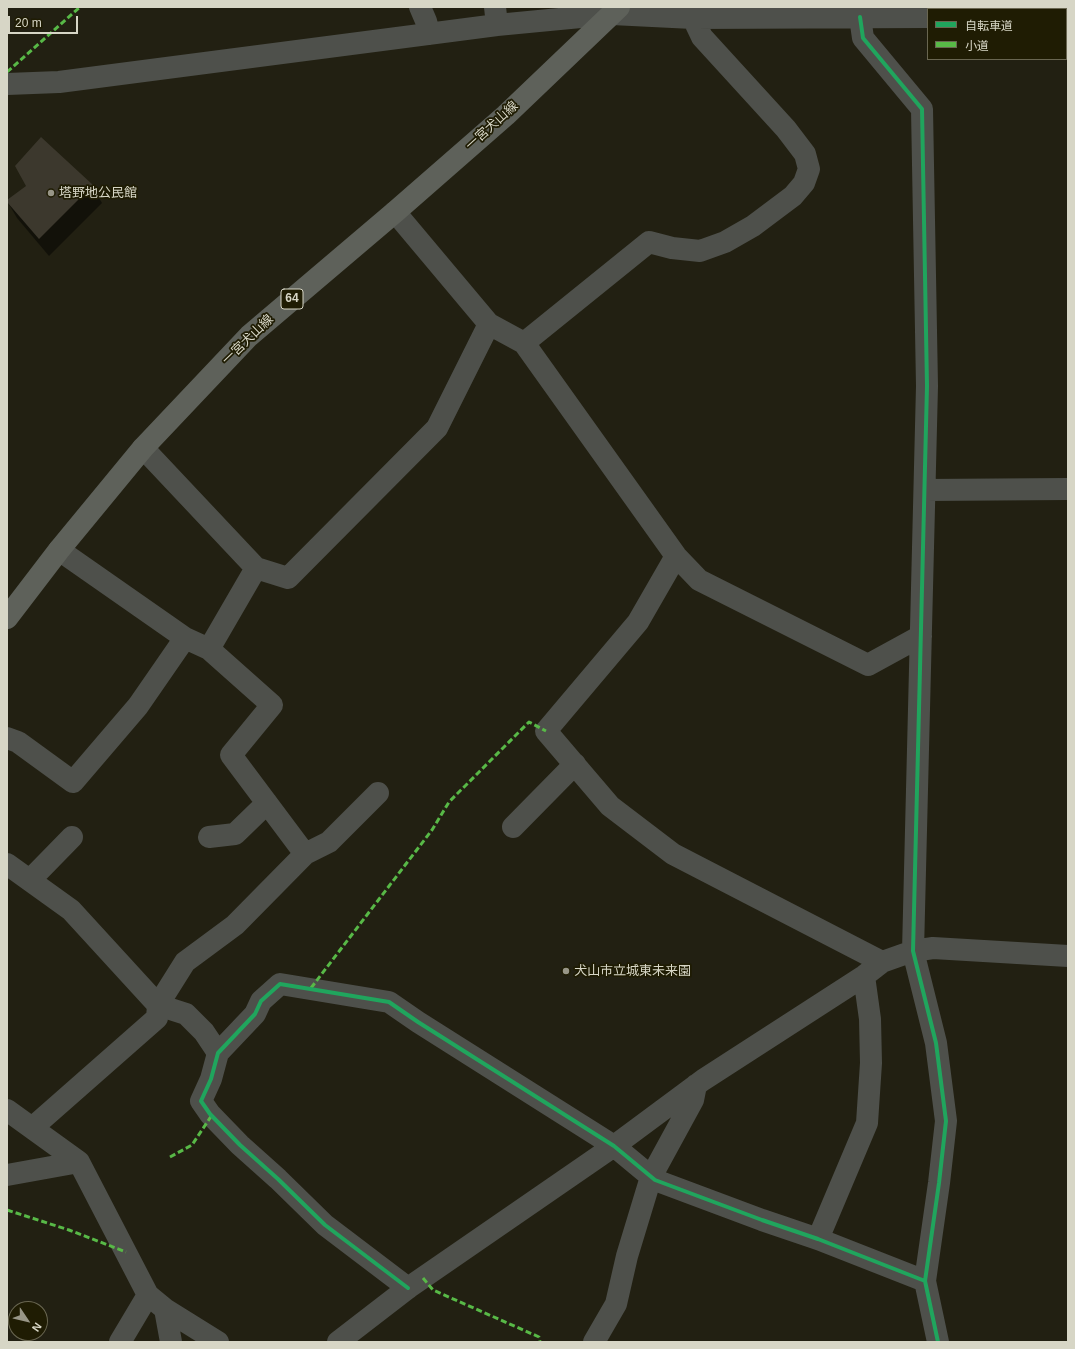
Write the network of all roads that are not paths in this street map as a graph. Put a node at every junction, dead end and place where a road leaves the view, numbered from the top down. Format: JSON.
{"nodes":[{"id":1,"x":420,"y":7,"type":"edge"},
{"id":2,"x":616,"y":10,"type":"edge"},
{"id":3,"x":496,"y":16,"type":"edge"},
{"id":4,"x":860,"y":17,"type":"junction"},
{"id":5,"x":927,"y":17,"type":"edge"},
{"id":6,"x":693,"y":18,"type":"junction"},
{"id":7,"x":430,"y":34,"type":"junction"},
{"id":8,"x":7,"y":84,"type":"edge"},
{"id":9,"x":395,"y":212,"type":"junction"},
{"id":10,"x":489,"y":324,"type":"junction"},
{"id":11,"x":524,"y":343,"type":"junction"},
{"id":12,"x":143,"y":448,"type":"junction"},
{"id":13,"x":1068,"y":489,"type":"edge"},
{"id":14,"x":925,"y":490,"type":"junction"},
{"id":15,"x":59,"y":550,"type":"junction"},
{"id":16,"x":676,"y":556,"type":"junction"},
{"id":17,"x":256,"y":568,"type":"junction"},
{"id":18,"x":7,"y":618,"type":"edge"},
{"id":19,"x":921,"y":636,"type":"junction"},
{"id":20,"x":185,"y":638,"type":"junction"},
{"id":21,"x":209,"y":649,"type":"junction"},
{"id":22,"x":7,"y":738,"type":"edge"},
{"id":23,"x":575,"y":764,"type":"junction"},
{"id":24,"x":378,"y":793,"type":"dead end"},
{"id":25,"x":267,"y":804,"type":"junction"},
{"id":26,"x":513,"y":827,"type":"dead end"},
{"id":27,"x":72,"y":836,"type":"dead end"},
{"id":28,"x":209,"y":837,"type":"dead end"},
{"id":29,"x":305,"y":854,"type":"junction"},
{"id":30,"x":7,"y":864,"type":"edge"},
{"id":31,"x":30,"y":880,"type":"junction"},
{"id":32,"x":913,"y":951,"type":"junction"},
{"id":33,"x":1068,"y":956,"type":"edge"},
{"id":34,"x":882,"y":962,"type":"junction"},
{"id":35,"x":864,"y":976,"type":"junction"},
{"id":36,"x":158,"y":1005,"type":"junction"},
{"id":37,"x":218,"y":1053,"type":"junction"},
{"id":38,"x":696,"y":1085,"type":"junction"},
{"id":39,"x":7,"y":1110,"type":"edge"},
{"id":40,"x":32,"y":1128,"type":"junction"},
{"id":41,"x":614,"y":1146,"type":"junction"},
{"id":42,"x":79,"y":1162,"type":"junction"},
{"id":43,"x":7,"y":1175,"type":"edge"},
{"id":44,"x":651,"y":1177,"type":"junction"},
{"id":45,"x":818,"y":1239,"type":"junction"},
{"id":46,"x":925,"y":1281,"type":"junction"},
{"id":47,"x":408,"y":1288,"type":"junction"},
{"id":48,"x":148,"y":1295,"type":"junction"},
{"id":49,"x":165,"y":1308,"type":"junction"},
{"id":50,"x":120,"y":1342,"type":"edge"},
{"id":51,"x":171,"y":1342,"type":"edge"},
{"id":52,"x":218,"y":1342,"type":"edge"},
{"id":53,"x":338,"y":1342,"type":"edge"},
{"id":54,"x":594,"y":1342,"type":"edge"},
{"id":55,"x":938,"y":1342,"type":"edge"}],
"edges":[{"from":1,"to":7,"type":"street"},
{"from":2,"to":3,"type":"street"},
{"from":2,"to":6,"type":"street"},
{"from":2,"to":9,"type":"main road","name":"一宮犬山線","number":"64"},
{"from":3,"to":7,"type":"street"},
{"from":4,"to":5,"type":"street"},
{"from":4,"to":6,"type":"street"},
{"from":4,"to":14,"type":"street"},
{"from":6,"to":11,"type":"street"},
{"from":7,"to":8,"type":"street"},
{"from":9,"to":10,"type":"street"},
{"from":9,"to":12,"type":"main road","name":"一宮犬山線","number":"64"},
{"from":10,"to":11,"type":"street"},
{"from":10,"to":17,"type":"street"},
{"from":11,"to":16,"type":"street"},
{"from":12,"to":15,"type":"main road","name":"一宮犬山線","number":"64"},
{"from":12,"to":17,"type":"street"},
{"from":13,"to":14,"type":"street"},
{"from":14,"to":19,"type":"street"},
{"from":15,"to":18,"type":"main road","name":"一宮犬山線","number":"64"},
{"from":15,"to":20,"type":"street"},
{"from":16,"to":19,"type":"street"},
{"from":16,"to":23,"type":"street"},
{"from":17,"to":21,"type":"street"},
{"from":19,"to":32,"type":"street"},
{"from":20,"to":21,"type":"street"},
{"from":20,"to":22,"type":"street"},
{"from":21,"to":25,"type":"street"},
{"from":23,"to":26,"type":"street"},
{"from":23,"to":34,"type":"street"},
{"from":24,"to":29,"type":"street"},
{"from":25,"to":28,"type":"street"},
{"from":25,"to":29,"type":"street"},
{"from":27,"to":31,"type":"street"},
{"from":29,"to":36,"type":"street"},
{"from":30,"to":31,"type":"street"},
{"from":31,"to":36,"type":"street"},
{"from":32,"to":33,"type":"street"},
{"from":32,"to":34,"type":"street"},
{"from":32,"to":46,"type":"street"},
{"from":34,"to":35,"type":"street"},
{"from":35,"to":38,"type":"street"},
{"from":35,"to":45,"type":"street"},
{"from":36,"to":37,"type":"street"},
{"from":36,"to":40,"type":"street"},
{"from":37,"to":41,"type":"street"},
{"from":37,"to":47,"type":"street"},
{"from":38,"to":41,"type":"street"},
{"from":38,"to":44,"type":"street"},
{"from":39,"to":40,"type":"street"},
{"from":40,"to":42,"type":"street"},
{"from":41,"to":44,"type":"street"},
{"from":41,"to":47,"type":"street"},
{"from":42,"to":43,"type":"street"},
{"from":42,"to":48,"type":"street"},
{"from":44,"to":45,"type":"street"},
{"from":44,"to":54,"type":"street"},
{"from":45,"to":46,"type":"street"},
{"from":46,"to":55,"type":"street"},
{"from":47,"to":53,"type":"street"},
{"from":48,"to":49,"type":"street"},
{"from":48,"to":50,"type":"street"},
{"from":49,"to":51,"type":"street"},
{"from":49,"to":52,"type":"street"}]}
